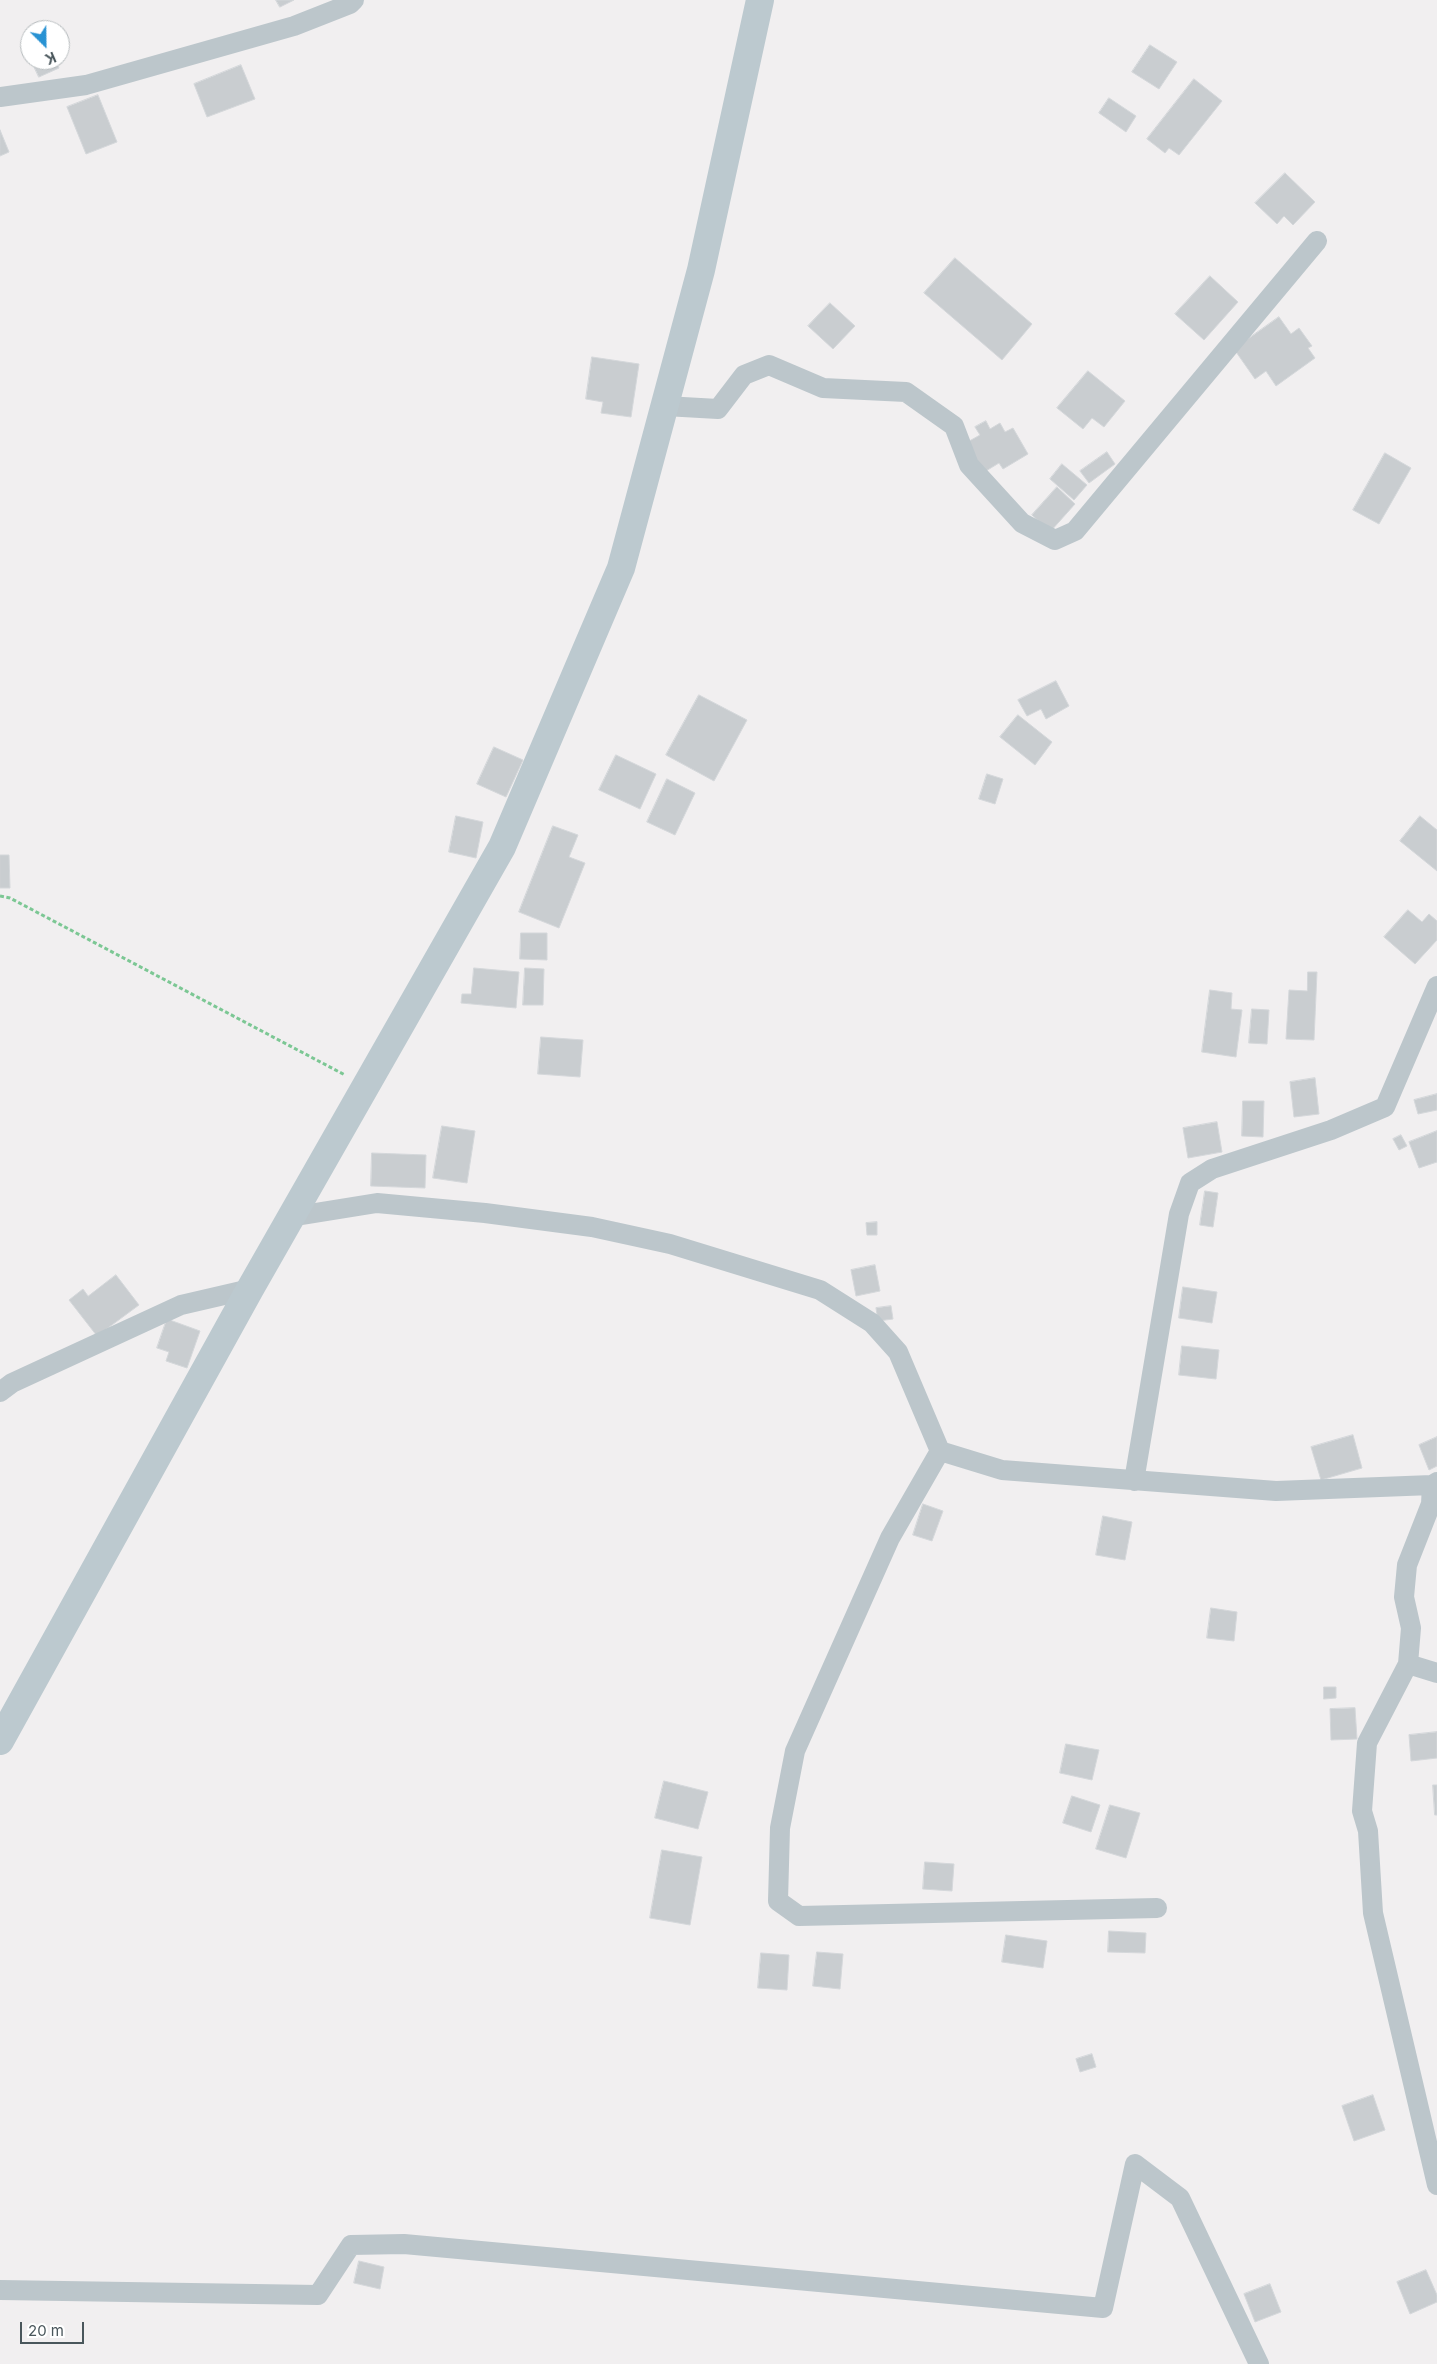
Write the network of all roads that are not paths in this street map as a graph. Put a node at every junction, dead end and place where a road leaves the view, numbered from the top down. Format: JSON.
{"nodes":[{"id":1,"x":354,"y":0,"type":"edge"},
{"id":2,"x":760,"y":0,"type":"edge"},
{"id":3,"x":0,"y":97,"type":"edge"},
{"id":4,"x":1317,"y":242,"type":"dead end"},
{"id":5,"x":665,"y":406,"type":"junction"},
{"id":6,"x":1437,"y":986,"type":"edge"},
{"id":7,"x":290,"y":1217,"type":"junction"},
{"id":8,"x":250,"y":1289,"type":"junction"},
{"id":9,"x":0,"y":1392,"type":"edge"},
{"id":10,"x":940,"y":1451,"type":"junction"},
{"id":11,"x":1134,"y":1481,"type":"junction"},
{"id":12,"x":1435,"y":1483,"type":"edge"},
{"id":13,"x":1408,"y":1664,"type":"junction"},
{"id":14,"x":1437,"y":1673,"type":"edge"},
{"id":15,"x":0,"y":1741,"type":"edge"},
{"id":16,"x":1157,"y":1908,"type":"dead end"},
{"id":17,"x":1437,"y":2185,"type":"edge"},
{"id":18,"x":0,"y":2290,"type":"edge"},
{"id":19,"x":1260,"y":2364,"type":"edge"}],
"edges":[{"from":1,"to":3,"type":"street"},
{"from":2,"to":5,"type":"street"},
{"from":4,"to":5,"type":"street"},
{"from":5,"to":7,"type":"street"},
{"from":6,"to":11,"type":"street"},
{"from":7,"to":8,"type":"street"},
{"from":7,"to":10,"type":"street"},
{"from":8,"to":9,"type":"street"},
{"from":8,"to":15,"type":"street"},
{"from":10,"to":11,"type":"street"},
{"from":10,"to":16,"type":"street"},
{"from":11,"to":12,"type":"street"},
{"from":12,"to":13,"type":"street"},
{"from":13,"to":14,"type":"street"},
{"from":13,"to":17,"type":"street"},
{"from":18,"to":19,"type":"street"}]}
